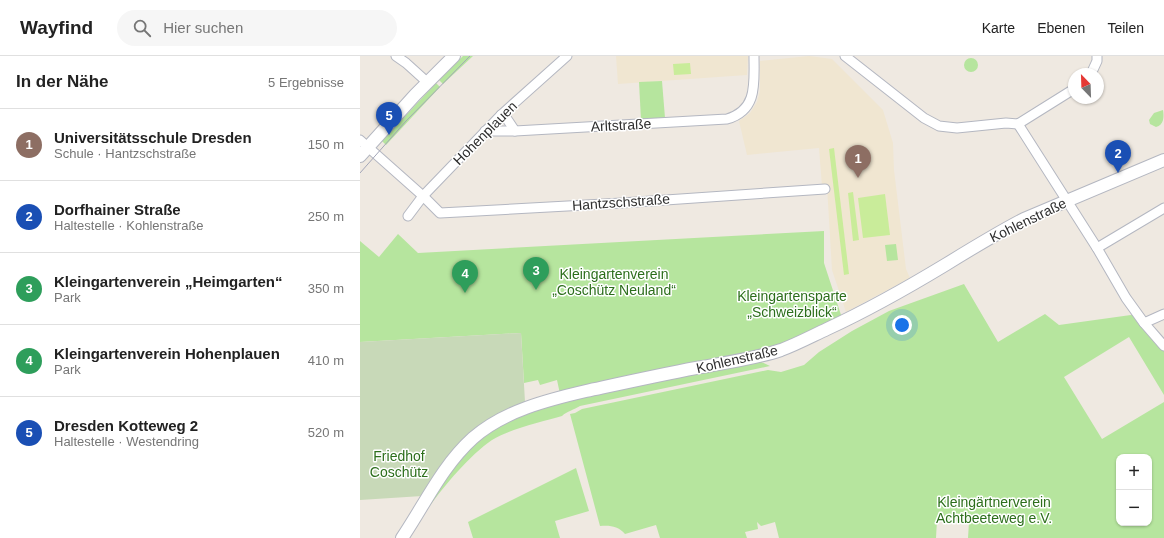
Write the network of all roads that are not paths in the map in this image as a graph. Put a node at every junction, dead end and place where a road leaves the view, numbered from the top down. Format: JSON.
{"nodes":[{"id":1,"x":396,"y":56,"type":"edge"},
{"id":2,"x":454,"y":56,"type":"edge"},
{"id":3,"x":567,"y":56,"type":"edge"},
{"id":4,"x":754,"y":56,"type":"edge"},
{"id":5,"x":845,"y":56,"type":"edge"},
{"id":6,"x":1097,"y":56,"type":"edge"},
{"id":7,"x":1094,"y":68,"type":"edge"},
{"id":8,"x":427,"y":82,"type":"junction"},
{"id":9,"x":1068,"y":93,"type":"edge"},
{"id":10,"x":501,"y":115,"type":"junction"},
{"id":11,"x":1018,"y":124,"type":"junction"},
{"id":12,"x":485,"y":131,"type":"junction"},
{"id":13,"x":515,"y":131,"type":"junction"},
{"id":14,"x":363,"y":147,"type":"edge"},
{"id":15,"x":1164,"y":160,"type":"edge"},
{"id":16,"x":825,"y":189,"type":"dead end"},
{"id":17,"x":423,"y":196,"type":"junction"},
{"id":18,"x":1067,"y":201,"type":"junction"},
{"id":19,"x":1164,"y":208,"type":"edge"},
{"id":20,"x":408,"y":216,"type":"dead end"},
{"id":21,"x":1096,"y":248,"type":"junction"},
{"id":22,"x":1164,"y":314,"type":"edge"},
{"id":23,"x":1144,"y":323,"type":"junction"},
{"id":24,"x":1164,"y":346,"type":"edge"},
{"id":25,"x":402,"y":538,"type":"edge"}],
"edges":[{"from":1,"to":8,"type":"street"},
{"from":2,"to":8,"type":"street"},
{"from":3,"to":10,"type":"street","name":"Hohenplauen"},
{"from":4,"to":13,"type":"street","name":"Arltstraße"},
{"from":5,"to":11,"type":"street"},
{"from":6,"to":7,"type":"street"},
{"from":8,"to":14,"type":"street"},
{"from":9,"to":11,"type":"street"},
{"from":10,"to":12,"type":"street","name":"Hohenplauen"},
{"from":10,"to":13,"type":"street"},
{"from":11,"to":18,"type":"street"},
{"from":12,"to":13,"type":"street","name":"Arltstraße"},
{"from":12,"to":17,"type":"street","name":"Hohenplauen"},
{"from":14,"to":17,"type":"street","name":"Hantzschstraße"},
{"from":15,"to":18,"type":"street","name":"Kohlenstraße"},
{"from":16,"to":17,"type":"street","name":"Hantzschstraße"},
{"from":17,"to":20,"type":"street","name":"Hohenplauen"},
{"from":18,"to":21,"type":"street"},
{"from":18,"to":25,"type":"street","name":"Kohlenstraße"},
{"from":19,"to":21,"type":"street"},
{"from":21,"to":23,"type":"street"},
{"from":22,"to":23,"type":"street"},
{"from":23,"to":24,"type":"street"}]}
